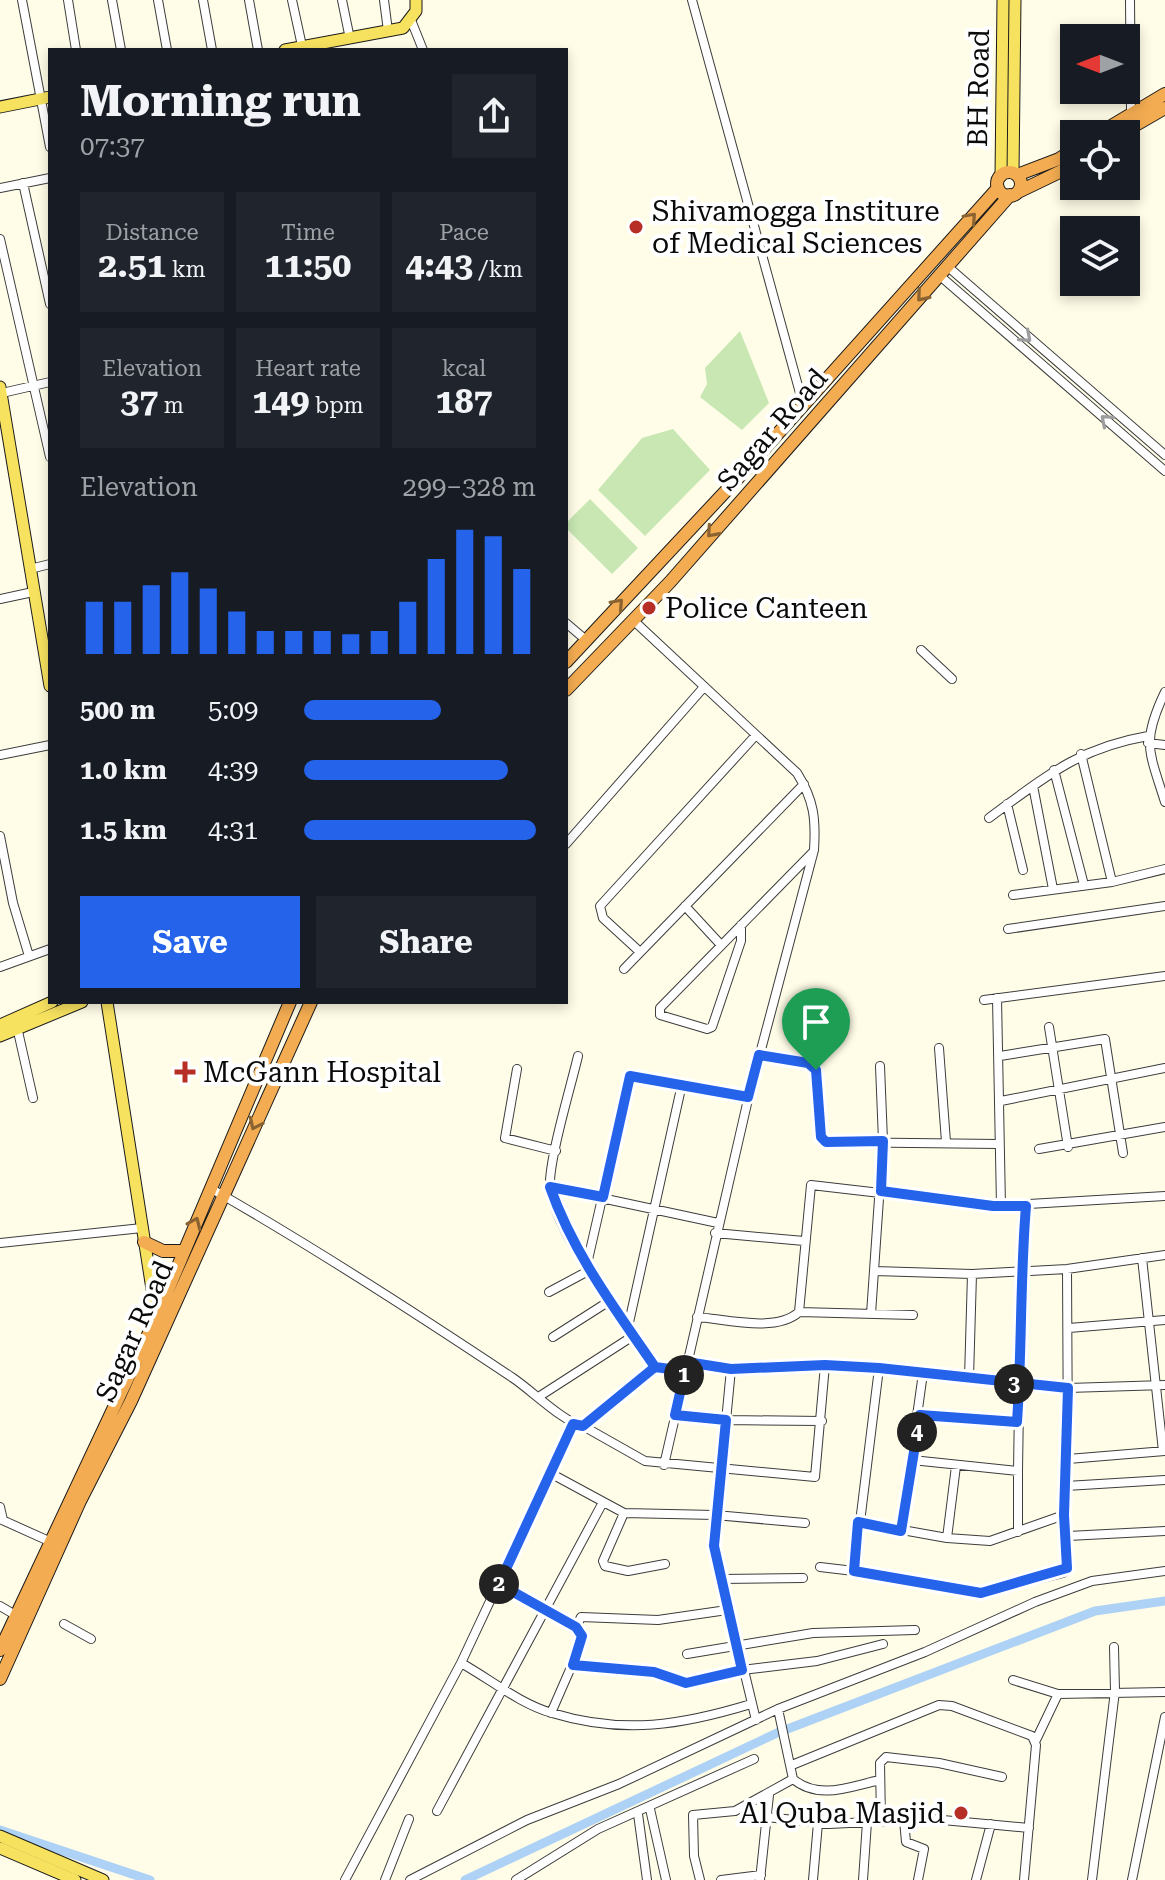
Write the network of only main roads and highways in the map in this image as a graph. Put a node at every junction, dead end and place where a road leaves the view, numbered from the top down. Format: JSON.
{"nodes":[{"id":1,"x":416,"y":0,"type":"edge"},
{"id":2,"x":1003,"y":0,"type":"edge"},
{"id":3,"x":1015,"y":0,"type":"edge"},
{"id":4,"x":294,"y":48,"type":"edge"},
{"id":5,"x":1165,"y":94,"type":"edge"},
{"id":6,"x":45,"y":98,"type":"edge"},
{"id":7,"x":0,"y":107,"type":"edge"},
{"id":8,"x":1165,"y":108,"type":"edge"},
{"id":9,"x":1120,"y":120,"type":"edge"},
{"id":10,"x":1140,"y":122,"type":"edge"},
{"id":11,"x":1060,"y":158,"type":"edge"},
{"id":12,"x":1060,"y":172,"type":"edge"},
{"id":13,"x":1007,"y":178,"type":"junction"},
{"id":14,"x":1014,"y":194,"type":"junction"},
{"id":15,"x":1,"y":390,"type":"edge"},
{"id":16,"x":3,"y":419,"type":"edge"},
{"id":17,"x":568,"y":660,"type":"edge"},
{"id":18,"x":48,"y":675,"type":"edge"},
{"id":19,"x":568,"y":688,"type":"edge"},
{"id":20,"x":48,"y":1004,"type":"edge"},
{"id":21,"x":77,"y":1004,"type":"edge"},
{"id":22,"x":107,"y":1004,"type":"edge"},
{"id":23,"x":289,"y":1004,"type":"edge"},
{"id":24,"x":310,"y":1004,"type":"edge"},
{"id":25,"x":0,"y":1025,"type":"edge"},
{"id":26,"x":0,"y":1036,"type":"edge"},
{"id":27,"x":216,"y":1192,"type":"junction"},
{"id":28,"x":144,"y":1242,"type":"junction"},
{"id":29,"x":183,"y":1251,"type":"junction"},
{"id":30,"x":156,"y":1318,"type":"junction"},
{"id":31,"x":160,"y":1334,"type":"junction"},
{"id":32,"x":0,"y":1650,"type":"edge"},
{"id":33,"x":0,"y":1679,"type":"edge"},
{"id":34,"x":0,"y":1836,"type":"edge"},
{"id":35,"x":0,"y":1848,"type":"edge"},
{"id":36,"x":75,"y":1880,"type":"edge"},
{"id":37,"x":103,"y":1880,"type":"edge"}],
"edges":[{"from":1,"to":4,"type":"main road"},
{"from":2,"to":13,"type":"main road","name":"BH Road"},
{"from":3,"to":13,"type":"main road","name":"BH Road"},
{"from":5,"to":9,"type":"highway"},
{"from":6,"to":7,"type":"main road"},
{"from":8,"to":10,"type":"highway"},
{"from":11,"to":13,"type":"highway"},
{"from":12,"to":14,"type":"highway"},
{"from":13,"to":14,"type":"highway"},
{"from":13,"to":14,"type":"highway"},
{"from":17,"to":13,"type":"highway","name":"Sagar Road","one_way":true},
{"from":14,"to":19,"type":"highway","name":"Sagar Road","one_way":true},
{"from":15,"to":16,"type":"main road"},
{"from":16,"to":18,"type":"main road"},
{"from":20,"to":25,"type":"main road"},
{"from":21,"to":26,"type":"main road"},
{"from":22,"to":28,"type":"main road"},
{"from":23,"to":27,"type":"highway","name":"Sagar Road"},
{"from":24,"to":27,"type":"highway","name":"Sagar Road","one_way":true},
{"from":29,"to":27,"type":"highway","name":"Sagar Road","one_way":true},
{"from":27,"to":31,"type":"highway","name":"Sagar Road"},
{"from":28,"to":29,"type":"highway"},
{"from":28,"to":30,"type":"main road"},
{"from":29,"to":30,"type":"highway","name":"Sagar Road"},
{"from":30,"to":31,"type":"main road"},
{"from":30,"to":32,"type":"highway","name":"Sagar Road"},
{"from":31,"to":33,"type":"highway","name":"Sagar Road"},
{"from":34,"to":37,"type":"main road"},
{"from":35,"to":36,"type":"main road"}]}
